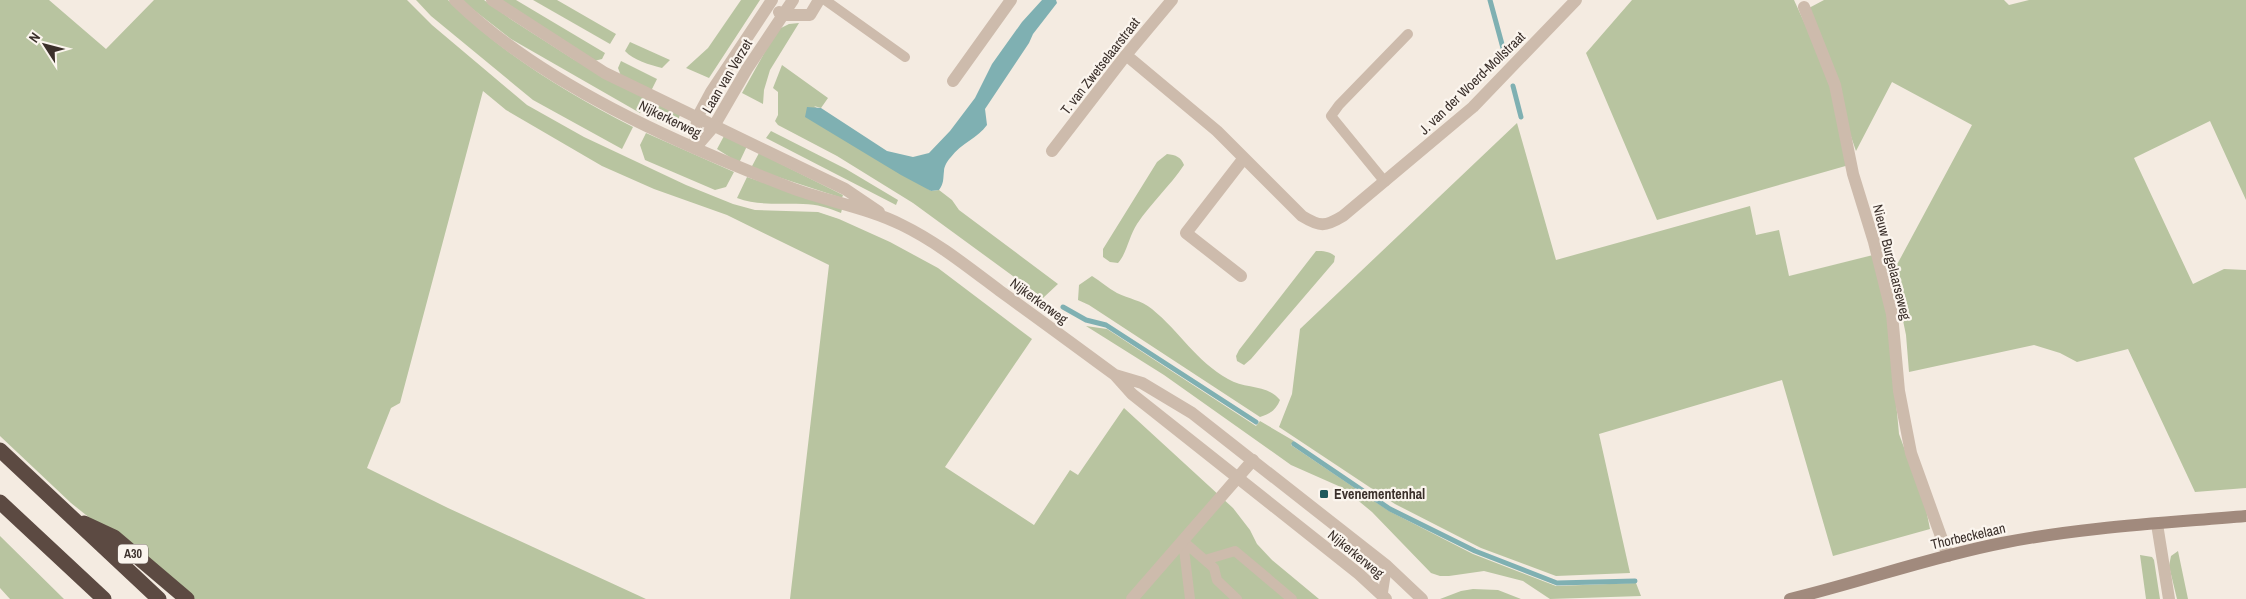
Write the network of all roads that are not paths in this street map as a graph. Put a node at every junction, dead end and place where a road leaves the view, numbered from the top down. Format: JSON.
{"nodes":[{"id":1,"x":455,"y":0,"type":"edge"},
{"id":2,"x":492,"y":0,"type":"edge"},
{"id":3,"x":793,"y":0,"type":"edge"},
{"id":4,"x":819,"y":0,"type":"edge"},
{"id":5,"x":826,"y":0,"type":"edge"},
{"id":6,"x":1011,"y":0,"type":"edge"},
{"id":7,"x":1172,"y":0,"type":"edge"},
{"id":8,"x":1576,"y":0,"type":"edge"},
{"id":9,"x":771,"y":3,"type":"edge"},
{"id":10,"x":1804,"y":7,"type":"dead end"},
{"id":11,"x":784,"y":15,"type":"junction"},
{"id":12,"x":1408,"y":34,"type":"dead end"},
{"id":13,"x":1126,"y":55,"type":"junction"},
{"id":14,"x":905,"y":56,"type":"dead end"},
{"id":15,"x":953,"y":81,"type":"dead end"},
{"id":16,"x":697,"y":118,"type":"junction"},
{"id":17,"x":714,"y":126,"type":"junction"},
{"id":18,"x":695,"y":148,"type":"junction"},
{"id":19,"x":1052,"y":151,"type":"dead end"},
{"id":20,"x":1244,"y":158,"type":"junction"},
{"id":21,"x":1385,"y":182,"type":"junction"},
{"id":22,"x":894,"y":221,"type":"junction"},
{"id":23,"x":1241,"y":276,"type":"dead end"},
{"id":24,"x":1115,"y":375,"type":"junction"},
{"id":25,"x":0,"y":450,"type":"edge"},
{"id":26,"x":1253,"y":460,"type":"junction"},
{"id":27,"x":1239,"y":477,"type":"junction"},
{"id":28,"x":0,"y":502,"type":"edge"},
{"id":29,"x":2246,"y":516,"type":"edge"},
{"id":30,"x":73,"y":519,"type":"junction"},
{"id":31,"x":2157,"y":524,"type":"junction"},
{"id":32,"x":1183,"y":541,"type":"junction"},
{"id":33,"x":1948,"y":556,"type":"junction"},
{"id":34,"x":1205,"y":560,"type":"junction"},
{"id":35,"x":1387,"y":566,"type":"junction"},
{"id":36,"x":70,"y":567,"type":"junction"},
{"id":37,"x":1189,"y":598,"type":"edge"},
{"id":38,"x":1384,"y":598,"type":"edge"},
{"id":39,"x":90,"y":599,"type":"edge"},
{"id":40,"x":104,"y":599,"type":"edge"},
{"id":41,"x":158,"y":599,"type":"edge"},
{"id":42,"x":187,"y":599,"type":"edge"},
{"id":43,"x":1132,"y":599,"type":"edge"},
{"id":44,"x":1237,"y":599,"type":"edge"},
{"id":45,"x":1292,"y":599,"type":"edge"},
{"id":46,"x":1422,"y":599,"type":"edge"},
{"id":47,"x":1790,"y":599,"type":"edge"},
{"id":48,"x":2169,"y":599,"type":"edge"}],
"edges":[{"from":1,"to":18,"type":"street","name":"Nijkerkerweg"},
{"from":2,"to":16,"type":"street","name":"Nijkerkerweg"},
{"from":3,"to":11,"type":"street","name":"Laan van Verzet"},
{"from":4,"to":11,"type":"street"},
{"from":5,"to":14,"type":"lane"},
{"from":6,"to":15,"type":"street"},
{"from":7,"to":13,"type":"street","name":"T. van Zwetselaarstraat"},
{"from":8,"to":21,"type":"street","name":"J. van der Woerd-Mollstraat"},
{"from":9,"to":11,"type":"street"},
{"from":9,"to":16,"type":"street","name":"Laan van Verzet"},
{"from":10,"to":33,"type":"street","name":"Nieuw Burgelaarseweg"},
{"from":11,"to":17,"type":"street","name":"Laan van Verzet"},
{"from":12,"to":21,"type":"lane"},
{"from":13,"to":19,"type":"street","name":"T. van Zwetselaarstraat"},
{"from":13,"to":20,"type":"street","name":"J. van der Woerd-Mollstraat"},
{"from":16,"to":17,"type":"street","name":"Nijkerkerweg"},
{"from":16,"to":18,"type":"street","name":"Laan van Verzet"},
{"from":17,"to":18,"type":"street","name":"Laan van Verzet"},
{"from":17,"to":22,"type":"street","name":"Nijkerkerweg"},
{"from":18,"to":22,"type":"street","name":"Nijkerkerweg"},
{"from":20,"to":21,"type":"street","name":"J. van der Woerd-Mollstraat"},
{"from":20,"to":23,"type":"street"},
{"from":22,"to":24,"type":"street","name":"Nijkerkerweg"},
{"from":24,"to":26,"type":"street","name":"Nijkerkerweg"},
{"from":24,"to":27,"type":"street","name":"Nijkerkerweg"},
{"from":25,"to":30,"type":"highway","number":"A30"},
{"from":26,"to":27,"type":"street"},
{"from":26,"to":35,"type":"street","name":"Nijkerkerweg"},
{"from":27,"to":32,"type":"street"},
{"from":27,"to":38,"type":"street","name":"Nijkerkerweg"},
{"from":28,"to":36,"type":"highway"},
{"from":29,"to":31,"type":"main road","name":"Thorbeckelaan"},
{"from":30,"to":41,"type":"highway","number":"A30"},
{"from":30,"to":42,"type":"highway","number":"A30"},
{"from":31,"to":33,"type":"main road","name":"Thorbeckelaan"},
{"from":31,"to":48,"type":"street"},
{"from":32,"to":34,"type":"lane"},
{"from":32,"to":37,"type":"lane"},
{"from":32,"to":43,"type":"street"},
{"from":33,"to":47,"type":"main road","name":"Thorbeckelaan"},
{"from":34,"to":44,"type":"lane"},
{"from":34,"to":45,"type":"lane"},
{"from":35,"to":38,"type":"lane","name":"Nijkerkerweg"},
{"from":35,"to":46,"type":"street","name":"Nijkerkerweg"},
{"from":36,"to":39,"type":"highway"},
{"from":36,"to":40,"type":"highway"}]}
